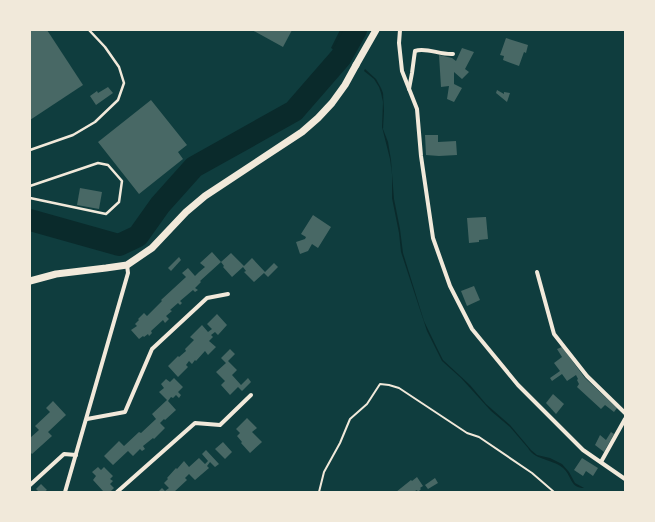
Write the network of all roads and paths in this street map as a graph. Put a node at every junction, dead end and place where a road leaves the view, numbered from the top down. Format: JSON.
{"nodes":[{"id":1,"x":89,"y":30,"type":"edge"},
{"id":2,"x":376,"y":30,"type":"edge"},
{"id":3,"x":400,"y":30,"type":"edge"},
{"id":4,"x":453,"y":54,"type":"dead end"},
{"id":5,"x":409,"y":90,"type":"junction"},
{"id":6,"x":30,"y":150,"type":"edge"},
{"id":7,"x":30,"y":186,"type":"edge"},
{"id":8,"x":30,"y":198,"type":"edge"},
{"id":9,"x":127,"y":265,"type":"junction"},
{"id":10,"x":537,"y":272,"type":"dead end"},
{"id":11,"x":30,"y":281,"type":"edge"},
{"id":12,"x":228,"y":294,"type":"dead end"},
{"id":13,"x":251,"y":395,"type":"dead end"},
{"id":14,"x":625,"y":413,"type":"edge"},
{"id":15,"x":86,"y":419,"type":"junction"},
{"id":16,"x":625,"y":419,"type":"edge"},
{"id":17,"x":76,"y":455,"type":"junction"},
{"id":18,"x":601,"y":462,"type":"junction"},
{"id":19,"x":625,"y":479,"type":"edge"},
{"id":20,"x":30,"y":485,"type":"edge"},
{"id":21,"x":65,"y":492,"type":"edge"},
{"id":22,"x":117,"y":492,"type":"edge"},
{"id":23,"x":319,"y":492,"type":"edge"},
{"id":24,"x":554,"y":492,"type":"edge"}],
"edges":[{"from":1,"to":6,"type":"lane"},
{"from":2,"to":9,"type":"street"},
{"from":3,"to":5,"type":"street"},
{"from":4,"to":5,"type":"street"},
{"from":5,"to":18,"type":"street"},
{"from":7,"to":8,"type":"lane"},
{"from":9,"to":11,"type":"street"},
{"from":9,"to":15,"type":"street"},
{"from":10,"to":14,"type":"street"},
{"from":12,"to":15,"type":"street"},
{"from":13,"to":22,"type":"street"},
{"from":15,"to":17,"type":"street"},
{"from":16,"to":18,"type":"street"},
{"from":17,"to":20,"type":"street"},
{"from":17,"to":21,"type":"street"},
{"from":18,"to":19,"type":"street"},
{"from":23,"to":24,"type":"path"}]}
